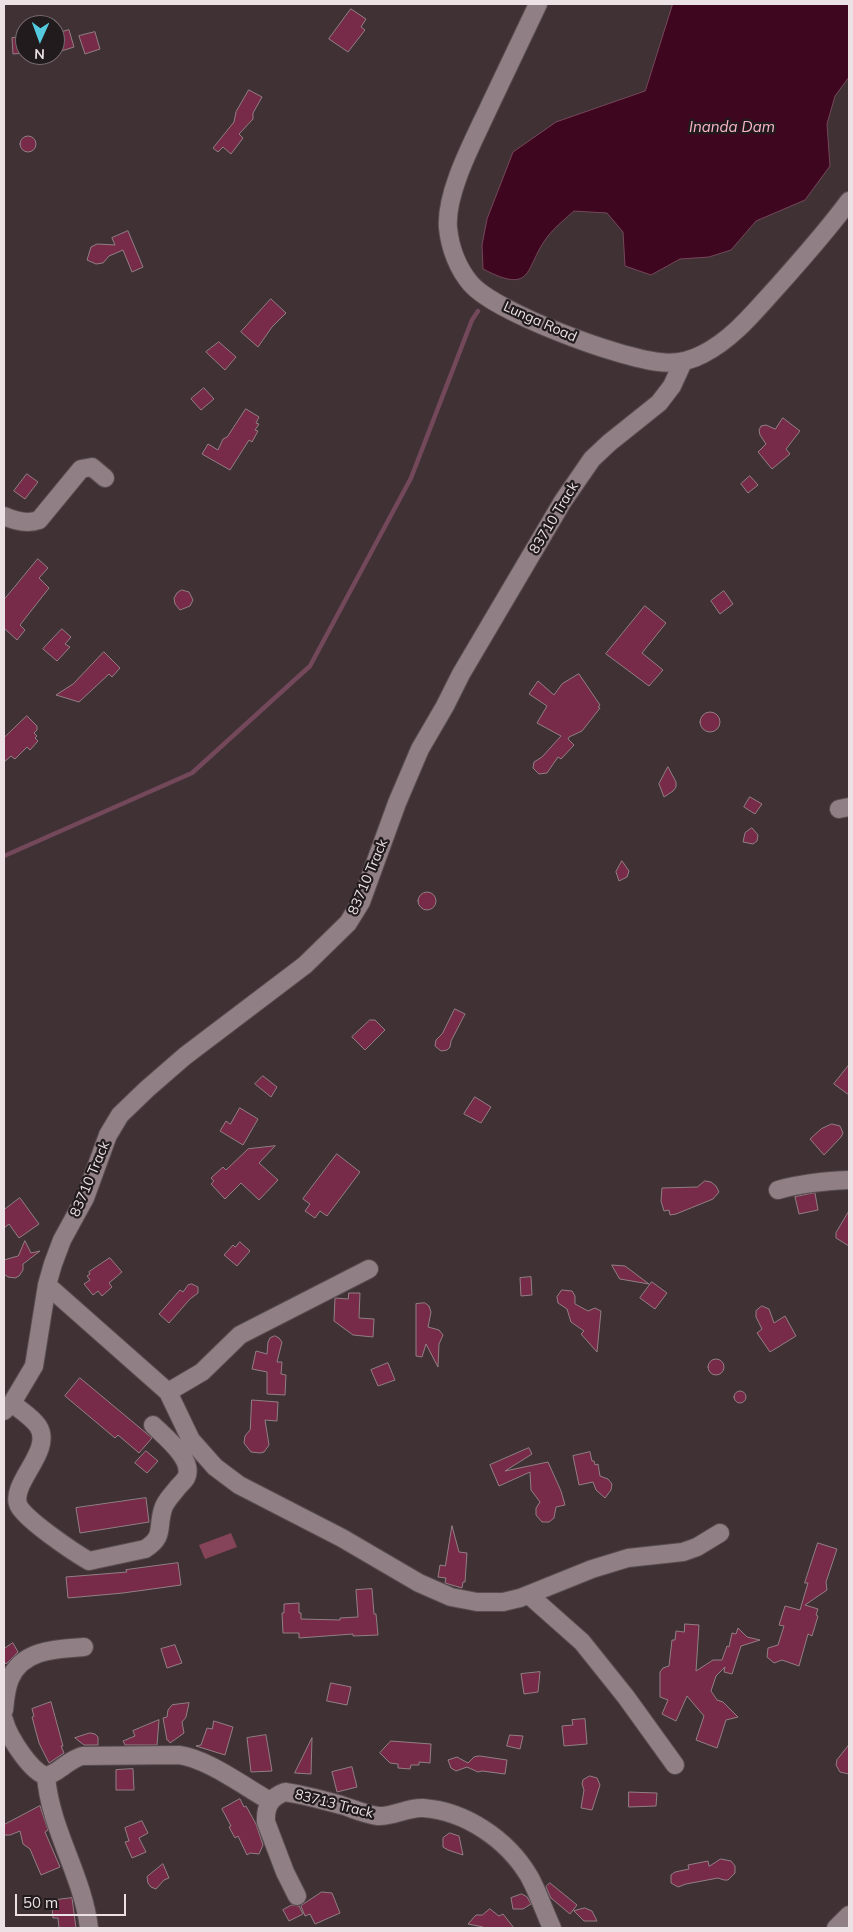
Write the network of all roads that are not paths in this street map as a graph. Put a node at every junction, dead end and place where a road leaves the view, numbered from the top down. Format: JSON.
{"nodes":[{"id":1,"x":538,"y":4,"type":"edge"},
{"id":2,"x":849,"y":201,"type":"edge"},
{"id":3,"x":683,"y":362,"type":"junction"},
{"id":4,"x":104,"y":478,"type":"dead end"},
{"id":5,"x":4,"y":516,"type":"edge"},
{"id":6,"x":849,"y":1180,"type":"edge"},
{"id":7,"x":778,"y":1190,"type":"dead end"},
{"id":8,"x":369,"y":1269,"type":"dead end"},
{"id":9,"x":47,"y":1285,"type":"junction"},
{"id":10,"x":168,"y":1392,"type":"junction"},
{"id":11,"x":8,"y":1407,"type":"edge"},
{"id":12,"x":154,"y":1425,"type":"dead end"},
{"id":13,"x":720,"y":1534,"type":"dead end"},
{"id":14,"x":529,"y":1595,"type":"junction"},
{"id":15,"x":84,"y":1647,"type":"dead end"},
{"id":16,"x":4,"y":1710,"type":"edge"},
{"id":17,"x":4,"y":1720,"type":"edge"},
{"id":18,"x":675,"y":1765,"type":"dead end"},
{"id":19,"x":46,"y":1776,"type":"junction"},
{"id":20,"x":270,"y":1801,"type":"junction"},
{"id":21,"x":297,"y":1896,"type":"dead end"},
{"id":22,"x":849,"y":1916,"type":"edge"},
{"id":23,"x":89,"y":1928,"type":"edge"},
{"id":24,"x":552,"y":1928,"type":"edge"},
{"id":25,"x":836,"y":1928,"type":"edge"}],
"edges":[{"from":1,"to":3,"type":"street","name":"Lunga Road"},
{"from":2,"to":3,"type":"street","name":"Lunga Road"},
{"from":3,"to":9,"type":"street","name":"83710 Track"},
{"from":4,"to":5,"type":"street"},
{"from":6,"to":7,"type":"street"},
{"from":8,"to":10,"type":"street"},
{"from":9,"to":10,"type":"street"},
{"from":9,"to":11,"type":"street","name":"83710 Track"},
{"from":10,"to":14,"type":"street"},
{"from":11,"to":12,"type":"street"},
{"from":13,"to":14,"type":"street"},
{"from":14,"to":18,"type":"street"},
{"from":15,"to":16,"type":"street"},
{"from":17,"to":19,"type":"street"},
{"from":19,"to":20,"type":"street"},
{"from":19,"to":23,"type":"street"},
{"from":20,"to":21,"type":"street"},
{"from":20,"to":24,"type":"street","name":"83713 Track"},
{"from":22,"to":25,"type":"street"}]}
